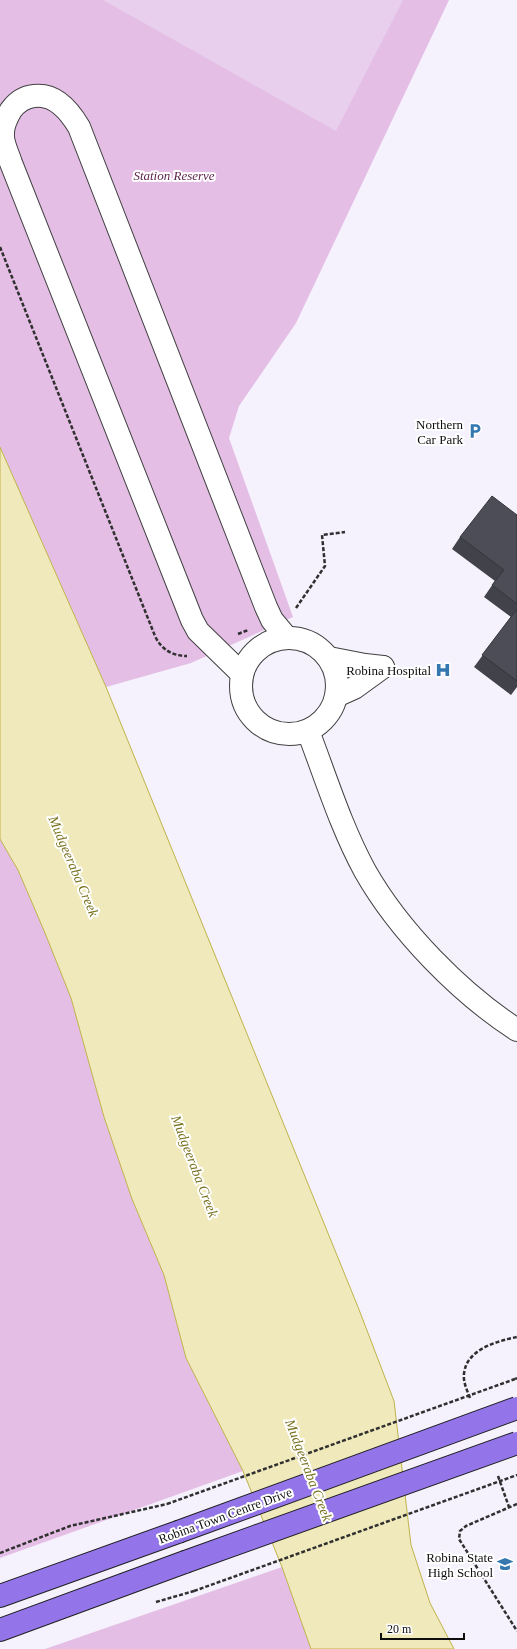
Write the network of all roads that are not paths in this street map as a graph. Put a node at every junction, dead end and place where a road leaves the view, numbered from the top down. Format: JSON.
{"nodes":[{"id":1,"x":287,"y":638,"type":"junction"},
{"id":2,"x":329,"y":658,"type":"junction"},
{"id":3,"x":242,"y":674,"type":"junction"},
{"id":4,"x":336,"y":696,"type":"junction"},
{"id":5,"x":308,"y":731,"type":"junction"},
{"id":6,"x":517,"y":1030,"type":"edge"},
{"id":7,"x":517,"y":1408,"type":"edge"},
{"id":8,"x":517,"y":1443,"type":"edge"},
{"id":9,"x":0,"y":1596,"type":"edge"},
{"id":10,"x":0,"y":1630,"type":"edge"}],
"edges":[{"from":1,"to":2,"type":"lane"},
{"from":1,"to":3,"type":"lane"},
{"from":1,"to":3,"type":"lane"},
{"from":2,"to":4,"type":"lane"},
{"from":2,"to":4,"type":"lane"},
{"from":3,"to":5,"type":"lane"},
{"from":4,"to":5,"type":"lane"},
{"from":5,"to":6,"type":"lane"},
{"from":7,"to":9,"type":"main road","name":"Robina Town Centre Drive","bridge":true},
{"from":8,"to":10,"type":"main road","bridge":true}]}
